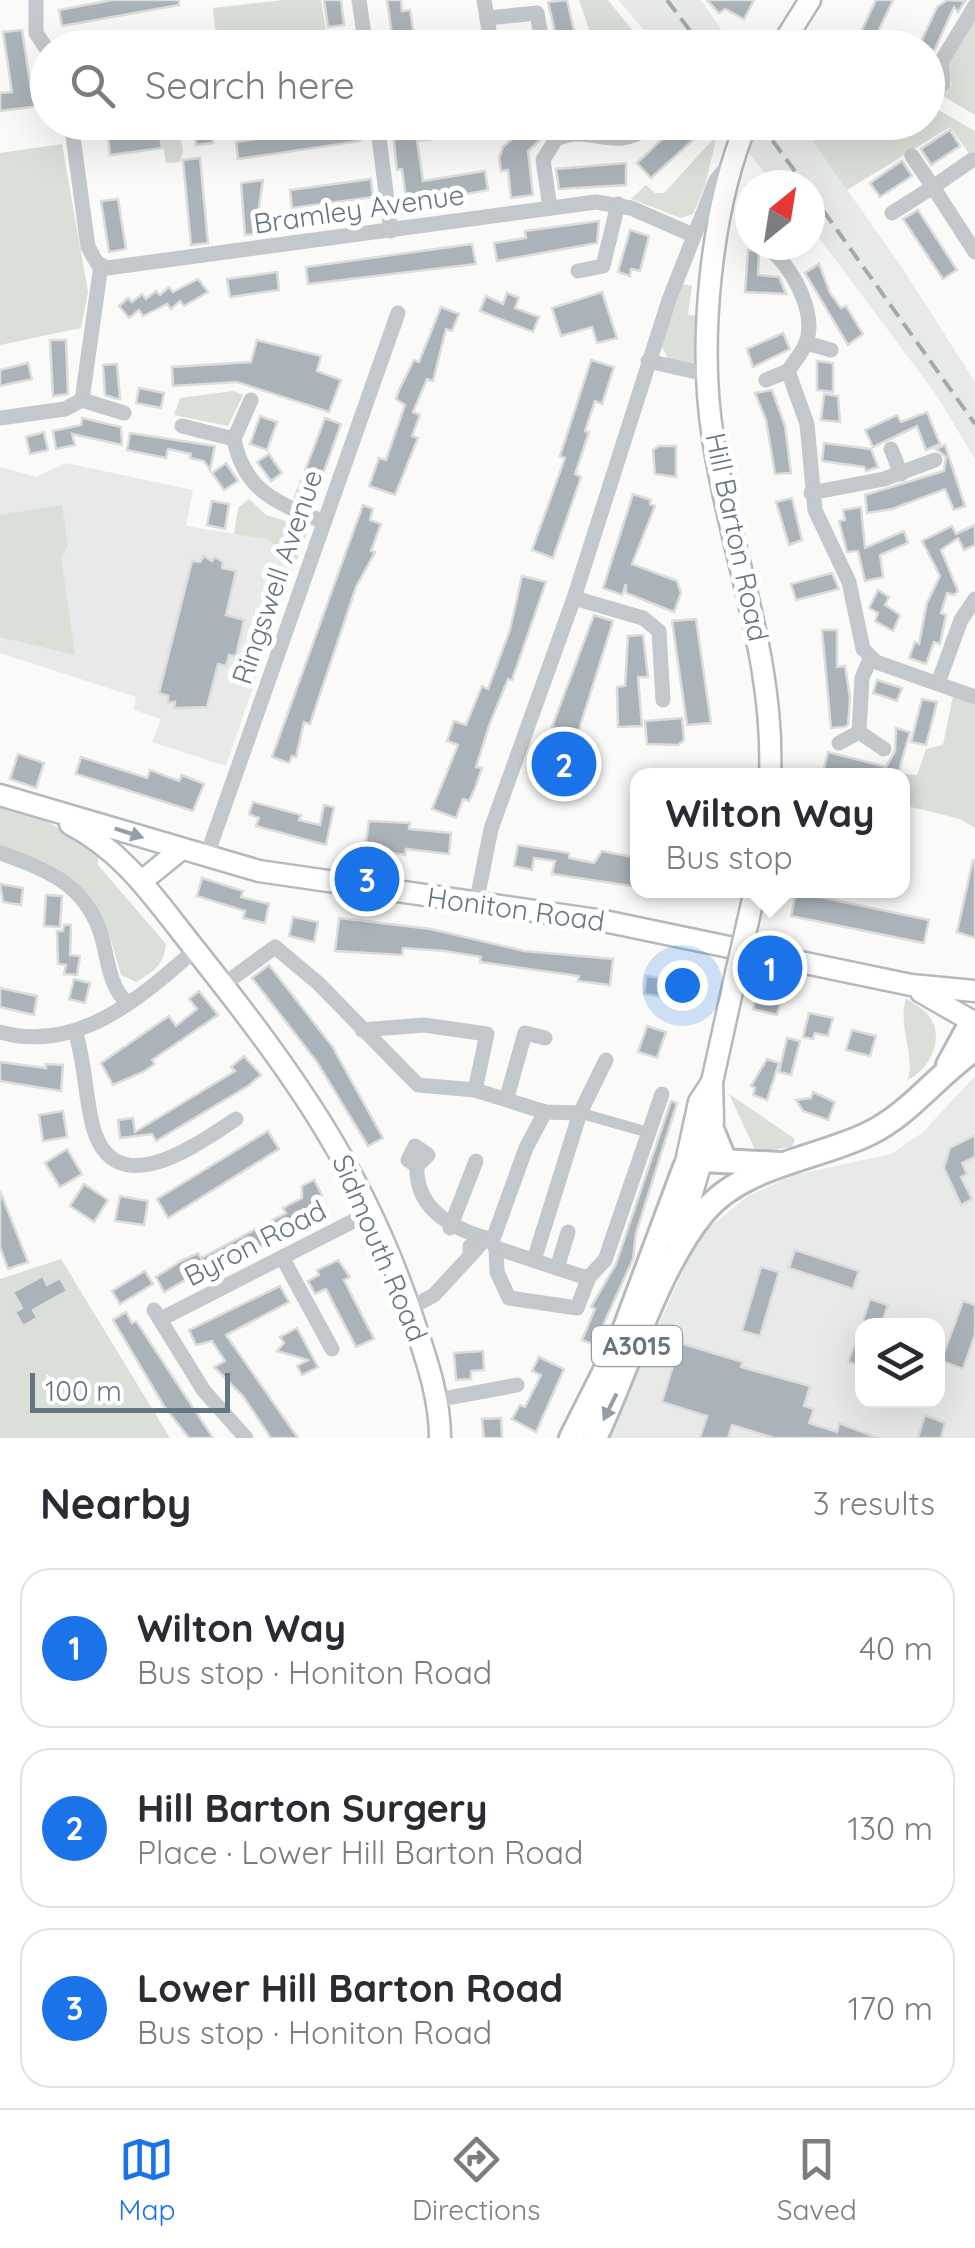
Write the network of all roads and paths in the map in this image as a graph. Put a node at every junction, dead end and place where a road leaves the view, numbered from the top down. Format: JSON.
{"nodes":[{"id":1,"x":36,"y":0,"type":"edge"},
{"id":2,"x":359,"y":0,"type":"edge"},
{"id":3,"x":484,"y":0,"type":"edge"},
{"id":4,"x":810,"y":0,"type":"edge"},
{"id":5,"x":975,"y":6,"type":"edge"},
{"id":6,"x":487,"y":18,"type":"junction"},
{"id":7,"x":36,"y":30,"type":"edge"},
{"id":8,"x":363,"y":30,"type":"edge"},
{"id":9,"x":489,"y":30,"type":"edge"},
{"id":10,"x":539,"y":30,"type":"edge"},
{"id":11,"x":791,"y":30,"type":"edge"},
{"id":12,"x":945,"y":55,"type":"edge"},
{"id":13,"x":73,"y":140,"type":"edge"},
{"id":14,"x":379,"y":140,"type":"edge"},
{"id":15,"x":555,"y":140,"type":"edge"},
{"id":16,"x":740,"y":140,"type":"edge"},
{"id":17,"x":912,"y":156,"type":"dead end"},
{"id":18,"x":972,"y":160,"type":"dead end"},
{"id":19,"x":933,"y":187,"type":"junction"},
{"id":20,"x":618,"y":204,"type":"junction"},
{"id":21,"x":550,"y":208,"type":"junction"},
{"id":22,"x":892,"y":213,"type":"dead end"},
{"id":23,"x":391,"y":231,"type":"junction"},
{"id":24,"x":693,"y":235,"type":"junction"},
{"id":25,"x":975,"y":252,"type":"edge"},
{"id":26,"x":779,"y":260,"type":"edge"},
{"id":27,"x":104,"y":267,"type":"junction"},
{"id":28,"x":578,"y":271,"type":"dead end"},
{"id":29,"x":398,"y":313,"type":"dead end"},
{"id":30,"x":806,"y":344,"type":"junction"},
{"id":31,"x":831,"y":350,"type":"dead end"},
{"id":32,"x":648,"y":361,"type":"junction"},
{"id":33,"x":788,"y":370,"type":"junction"},
{"id":34,"x":710,"y":375,"type":"junction"},
{"id":35,"x":766,"y":380,"type":"dead end"},
{"id":36,"x":82,"y":400,"type":"junction"},
{"id":37,"x":251,"y":400,"type":"dead end"},
{"id":38,"x":124,"y":413,"type":"dead end"},
{"id":39,"x":0,"y":418,"type":"edge"},
{"id":40,"x":182,"y":426,"type":"dead end"},
{"id":41,"x":234,"y":438,"type":"junction"},
{"id":42,"x":891,"y":449,"type":"dead end"},
{"id":43,"x":936,"y":460,"type":"dead end"},
{"id":44,"x":901,"y":474,"type":"junction"},
{"id":45,"x":810,"y":492,"type":"junction"},
{"id":46,"x":322,"y":521,"type":"junction"},
{"id":47,"x":974,"y":596,"type":"edge"},
{"id":48,"x":574,"y":598,"type":"junction"},
{"id":49,"x":870,"y":659,"type":"junction"},
{"id":50,"x":938,"y":683,"type":"junction"},
{"id":51,"x":975,"y":697,"type":"edge"},
{"id":52,"x":662,"y":700,"type":"dead end"},
{"id":53,"x":859,"y":732,"type":"junction"},
{"id":54,"x":839,"y":742,"type":"dead end"},
{"id":55,"x":884,"y":748,"type":"dead end"},
{"id":56,"x":770,"y":768,"type":"edge"},
{"id":57,"x":0,"y":795,"type":"edge"},
{"id":58,"x":43,"y":808,"type":"junction"},
{"id":59,"x":0,"y":852,"type":"edge"},
{"id":60,"x":179,"y":852,"type":"junction"},
{"id":61,"x":206,"y":858,"type":"junction"},
{"id":62,"x":142,"y":881,"type":"junction"},
{"id":63,"x":753,"y":898,"type":"edge"},
{"id":64,"x":476,"y":904,"type":"junction"},
{"id":65,"x":195,"y":950,"type":"junction"},
{"id":66,"x":223,"y":985,"type":"junction"},
{"id":67,"x":911,"y":986,"type":"junction"},
{"id":68,"x":975,"y":991,"type":"edge"},
{"id":69,"x":127,"y":1003,"type":"junction"},
{"id":70,"x":973,"y":1019,"type":"edge"},
{"id":71,"x":362,"y":1030,"type":"junction"},
{"id":72,"x":0,"y":1032,"type":"edge"},
{"id":73,"x":76,"y":1034,"type":"junction"},
{"id":74,"x":544,"y":1038,"type":"dead end"},
{"id":75,"x":975,"y":1049,"type":"edge"},
{"id":76,"x":606,"y":1060,"type":"dead end"},
{"id":77,"x":947,"y":1068,"type":"junction"},
{"id":78,"x":712,"y":1082,"type":"junction"},
{"id":79,"x":474,"y":1090,"type":"junction"},
{"id":80,"x":662,"y":1094,"type":"dead end"},
{"id":81,"x":507,"y":1097,"type":"junction"},
{"id":82,"x":545,"y":1112,"type":"junction"},
{"id":83,"x":580,"y":1113,"type":"junction"},
{"id":84,"x":236,"y":1119,"type":"dead end"},
{"id":85,"x":711,"y":1128,"type":"joint"},
{"id":86,"x":647,"y":1132,"type":"junction"},
{"id":87,"x":476,"y":1161,"type":"dead end"},
{"id":88,"x":704,"y":1163,"type":"junction"},
{"id":89,"x":783,"y":1164,"type":"junction"},
{"id":90,"x":417,"y":1166,"type":"dead end"},
{"id":91,"x":370,"y":1212,"type":"junction"},
{"id":92,"x":450,"y":1228,"type":"junction"},
{"id":93,"x":568,"y":1232,"type":"dead end"},
{"id":94,"x":486,"y":1240,"type":"junction"},
{"id":95,"x":676,"y":1253,"type":"junction"},
{"id":96,"x":282,"y":1258,"type":"junction"},
{"id":97,"x":534,"y":1260,"type":"junction"},
{"id":98,"x":557,"y":1268,"type":"junction"},
{"id":99,"x":589,"y":1277,"type":"junction"},
{"id":100,"x":410,"y":1308,"type":"junction"},
{"id":101,"x":332,"y":1349,"type":"dead end"},
{"id":102,"x":518,"y":1385,"type":"dead end"},
{"id":103,"x":436,"y":1400,"type":"junction"},
{"id":104,"x":246,"y":1438,"type":"edge"},
{"id":105,"x":440,"y":1438,"type":"edge"},
{"id":106,"x":571,"y":1438,"type":"edge"},
{"id":107,"x":595,"y":1438,"type":"edge"}],
"edges":[{"from":1,"to":7,"type":"street"},
{"from":2,"to":8,"type":"street"},
{"from":3,"to":6,"type":"street"},
{"from":4,"to":11,"type":"main road"},
{"from":5,"to":12,"type":"street"},
{"from":6,"to":9,"type":"street"},
{"from":6,"to":10,"type":"street"},
{"from":13,"to":27,"type":"street"},
{"from":14,"to":23,"type":"street"},
{"from":15,"to":21,"type":"street"},
{"from":16,"to":24,"type":"street"},
{"from":16,"to":34,"type":"main road","name":"Hill Barton Road"},
{"from":17,"to":19,"type":"street"},
{"from":18,"to":19,"type":"street"},
{"from":19,"to":22,"type":"street"},
{"from":19,"to":25,"type":"street"},
{"from":20,"to":21,"type":"street","name":"Bramley Avenue"},
{"from":20,"to":24,"type":"street","name":"Bramley Avenue"},
{"from":20,"to":28,"type":"street"},
{"from":21,"to":23,"type":"street","name":"Bramley Avenue"},
{"from":23,"to":27,"type":"street","name":"Bramley Avenue"},
{"from":24,"to":32,"type":"street"},
{"from":26,"to":30,"type":"street"},
{"from":27,"to":36,"type":"street"},
{"from":29,"to":46,"type":"street","name":"Ringswell Avenue"},
{"from":30,"to":31,"type":"street"},
{"from":30,"to":33,"type":"street"},
{"from":32,"to":34,"type":"street"},
{"from":32,"to":48,"type":"street"},
{"from":33,"to":35,"type":"street"},
{"from":33,"to":45,"type":"street"},
{"from":34,"to":56,"type":"main road","name":"Hill Barton Road"},
{"from":36,"to":38,"type":"street"},
{"from":36,"to":39,"type":"street"},
{"from":37,"to":41,"type":"street"},
{"from":40,"to":41,"type":"street"},
{"from":41,"to":46,"type":"street"},
{"from":42,"to":44,"type":"street"},
{"from":43,"to":44,"type":"street"},
{"from":44,"to":45,"type":"street"},
{"from":45,"to":49,"type":"street"},
{"from":46,"to":61,"type":"street","name":"Ringswell Avenue"},
{"from":47,"to":50,"type":"street"},
{"from":48,"to":52,"type":"street"},
{"from":48,"to":64,"type":"street"},
{"from":49,"to":50,"type":"street"},
{"from":49,"to":53,"type":"street"},
{"from":50,"to":51,"type":"street"},
{"from":53,"to":54,"type":"street"},
{"from":53,"to":55,"type":"street"},
{"from":57,"to":58,"type":"main road","name":"Honiton Road"},
{"from":58,"to":60,"type":"main road","name":"Honiton Road","one_way":true},
{"from":58,"to":62,"type":"main road","name":"Honiton Road"},
{"from":59,"to":69,"type":"street"},
{"from":60,"to":61,"type":"main road","name":"Honiton Road"},
{"from":60,"to":62,"type":"main road"},
{"from":61,"to":64,"type":"main road","name":"Honiton Road"},
{"from":62,"to":65,"type":"main road","name":"Sidmouth Road"},
{"from":63,"to":78,"type":"main road","bridge":true},
{"from":64,"to":67,"type":"main road","name":"Honiton Road"},
{"from":65,"to":66,"type":"main road","name":"Sidmouth Road"},
{"from":65,"to":69,"type":"street"},
{"from":66,"to":71,"type":"street"},
{"from":66,"to":91,"type":"main road","name":"Sidmouth Road"},
{"from":67,"to":68,"type":"main road","name":"Honiton Road"},
{"from":67,"to":70,"type":"main road","name":"Honiton Road"},
{"from":69,"to":73,"type":"street"},
{"from":70,"to":77,"type":"main road","number":"A3015"},
{"from":71,"to":79,"type":"street"},
{"from":71,"to":79,"type":"street"},
{"from":72,"to":73,"type":"street"},
{"from":73,"to":84,"type":"street"},
{"from":74,"to":81,"type":"street"},
{"from":75,"to":77,"type":"main road","number":"A3015"},
{"from":76,"to":83,"type":"street"},
{"from":77,"to":89,"type":"main road","number":"A3015"},
{"from":78,"to":85,"type":"main road"},
{"from":78,"to":88,"type":"main road"},
{"from":79,"to":81,"type":"street"},
{"from":80,"to":86,"type":"street"},
{"from":81,"to":82,"type":"street"},
{"from":82,"to":83,"type":"street"},
{"from":82,"to":94,"type":"street"},
{"from":83,"to":86,"type":"street"},
{"from":83,"to":97,"type":"street"},
{"from":85,"to":88,"type":"main road"},
{"from":86,"to":99,"type":"street"},
{"from":87,"to":92,"type":"street"},
{"from":88,"to":89,"type":"main road","number":"A3015"},
{"from":88,"to":95,"type":"main road"},
{"from":88,"to":106,"type":"main road","number":"A3015"},
{"from":89,"to":95,"type":"main road","number":"A3015"},
{"from":90,"to":92,"type":"street"},
{"from":91,"to":96,"type":"street","name":"Byron Road"},
{"from":91,"to":100,"type":"main road","name":"Sidmouth Road"},
{"from":92,"to":94,"type":"street"},
{"from":93,"to":98,"type":"street"},
{"from":94,"to":97,"type":"street"},
{"from":94,"to":99,"type":"street"},
{"from":94,"to":100,"type":"street"},
{"from":95,"to":107,"type":"main road","number":"A3015","one_way":true},
{"from":96,"to":101,"type":"street"},
{"from":96,"to":104,"type":"street","name":"Byron Road"},
{"from":97,"to":98,"type":"street"},
{"from":98,"to":99,"type":"street"},
{"from":100,"to":103,"type":"main road","name":"Sidmouth Road"},
{"from":102,"to":103,"type":"street"},
{"from":103,"to":105,"type":"main road","name":"Sidmouth Road"}]}
